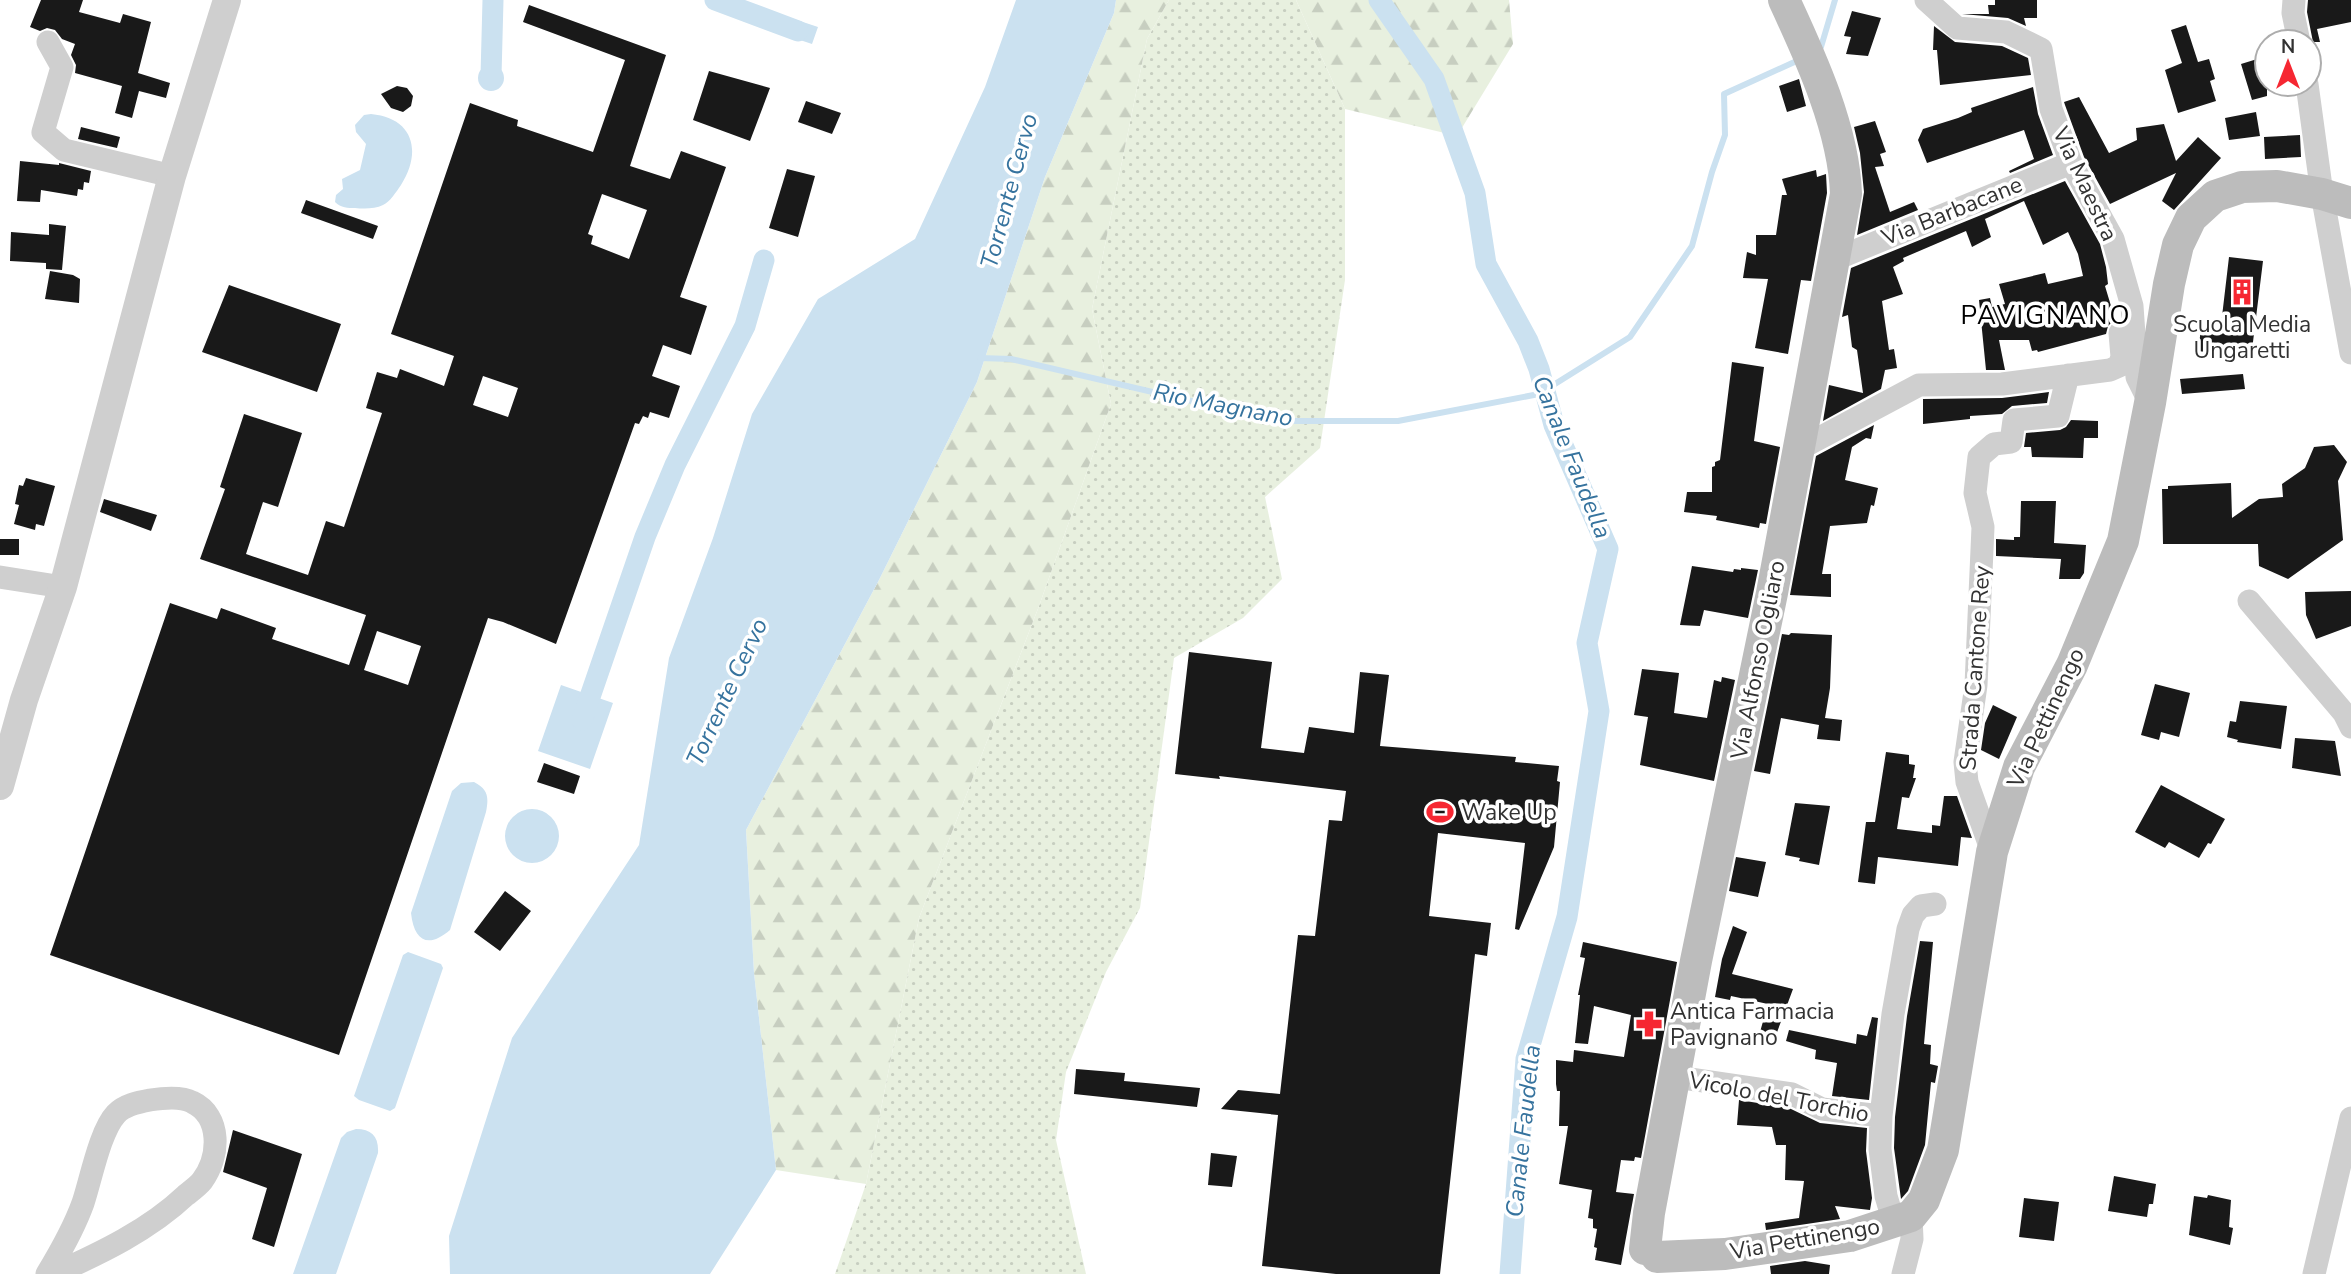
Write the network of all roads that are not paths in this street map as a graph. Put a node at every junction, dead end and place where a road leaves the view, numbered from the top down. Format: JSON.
{"nodes":[{"id":1,"x":227,"y":0,"type":"edge"},
{"id":2,"x":1784,"y":0,"type":"edge"},
{"id":3,"x":1926,"y":0,"type":"edge"},
{"id":4,"x":2294,"y":0,"type":"edge"},
{"id":5,"x":2296,"y":28,"type":"edge"},
{"id":6,"x":48,"y":42,"type":"dead end"},
{"id":7,"x":2311,"y":98,"type":"edge"},
{"id":8,"x":2071,"y":163,"type":"junction"},
{"id":9,"x":172,"y":176,"type":"junction"},
{"id":10,"x":2343,"y":199,"type":"edge"},
{"id":11,"x":2113,"y":239,"type":"junction"},
{"id":12,"x":1833,"y":260,"type":"junction"},
{"id":13,"x":2351,"y":352,"type":"edge"},
{"id":14,"x":2068,"y":375,"type":"junction"},
{"id":15,"x":2150,"y":403,"type":"junction"},
{"id":16,"x":1799,"y":449,"type":"junction"},
{"id":17,"x":0,"y":577,"type":"edge"},
{"id":18,"x":63,"y":587,"type":"junction"},
{"id":19,"x":2249,"y":601,"type":"dead end"},
{"id":20,"x":2351,"y":727,"type":"edge"},
{"id":21,"x":0,"y":786,"type":"edge"},
{"id":22,"x":1992,"y":852,"type":"junction"},
{"id":23,"x":1935,"y":904,"type":"dead end"},
{"id":24,"x":1676,"y":1077,"type":"junction"},
{"id":25,"x":1881,"y":1116,"type":"junction"},
{"id":26,"x":2351,"y":1118,"type":"edge"},
{"id":27,"x":1902,"y":1220,"type":"junction"},
{"id":28,"x":1645,"y":1263,"type":"edge"},
{"id":29,"x":47,"y":1274,"type":"edge"},
{"id":30,"x":54,"y":1274,"type":"edge"},
{"id":31,"x":1903,"y":1274,"type":"edge"},
{"id":32,"x":2314,"y":1274,"type":"edge"}],
"edges":[{"from":1,"to":9,"type":"street"},
{"from":2,"to":12,"type":"main road","name":"Via Alfonso Ogliaro"},
{"from":3,"to":8,"type":"street","name":"Via Maestra"},
{"from":4,"to":5,"type":"street"},
{"from":6,"to":9,"type":"street"},
{"from":7,"to":10,"type":"street"},
{"from":8,"to":11,"type":"street","name":"Via Maestra"},
{"from":8,"to":12,"type":"street","name":"Via Barbacane"},
{"from":9,"to":18,"type":"street"},
{"from":10,"to":13,"type":"street"},
{"from":10,"to":15,"type":"main road","name":"Via Pettinengo"},
{"from":11,"to":14,"type":"street"},
{"from":11,"to":15,"type":"street","name":"Via Maestra"},
{"from":12,"to":16,"type":"main road","name":"Via Alfonso Ogliaro"},
{"from":14,"to":16,"type":"street"},
{"from":14,"to":22,"type":"street","name":"Strada Cantone Rey"},
{"from":15,"to":22,"type":"main road","name":"Via Pettinengo"},
{"from":16,"to":24,"type":"main road","name":"Via Alfonso Ogliaro"},
{"from":17,"to":18,"type":"street"},
{"from":18,"to":21,"type":"street"},
{"from":19,"to":20,"type":"street"},
{"from":22,"to":27,"type":"main road","name":"Via Pettinengo"},
{"from":23,"to":25,"type":"street"},
{"from":24,"to":25,"type":"street","name":"Vicolo del Torchio"},
{"from":24,"to":28,"type":"main road","name":"Via Alfonso Ogliaro"},
{"from":25,"to":27,"type":"street"},
{"from":26,"to":32,"type":"street"},
{"from":27,"to":28,"type":"main road","name":"Via Pettinengo"},
{"from":27,"to":31,"type":"street"},
{"from":29,"to":30,"type":"street"}]}
